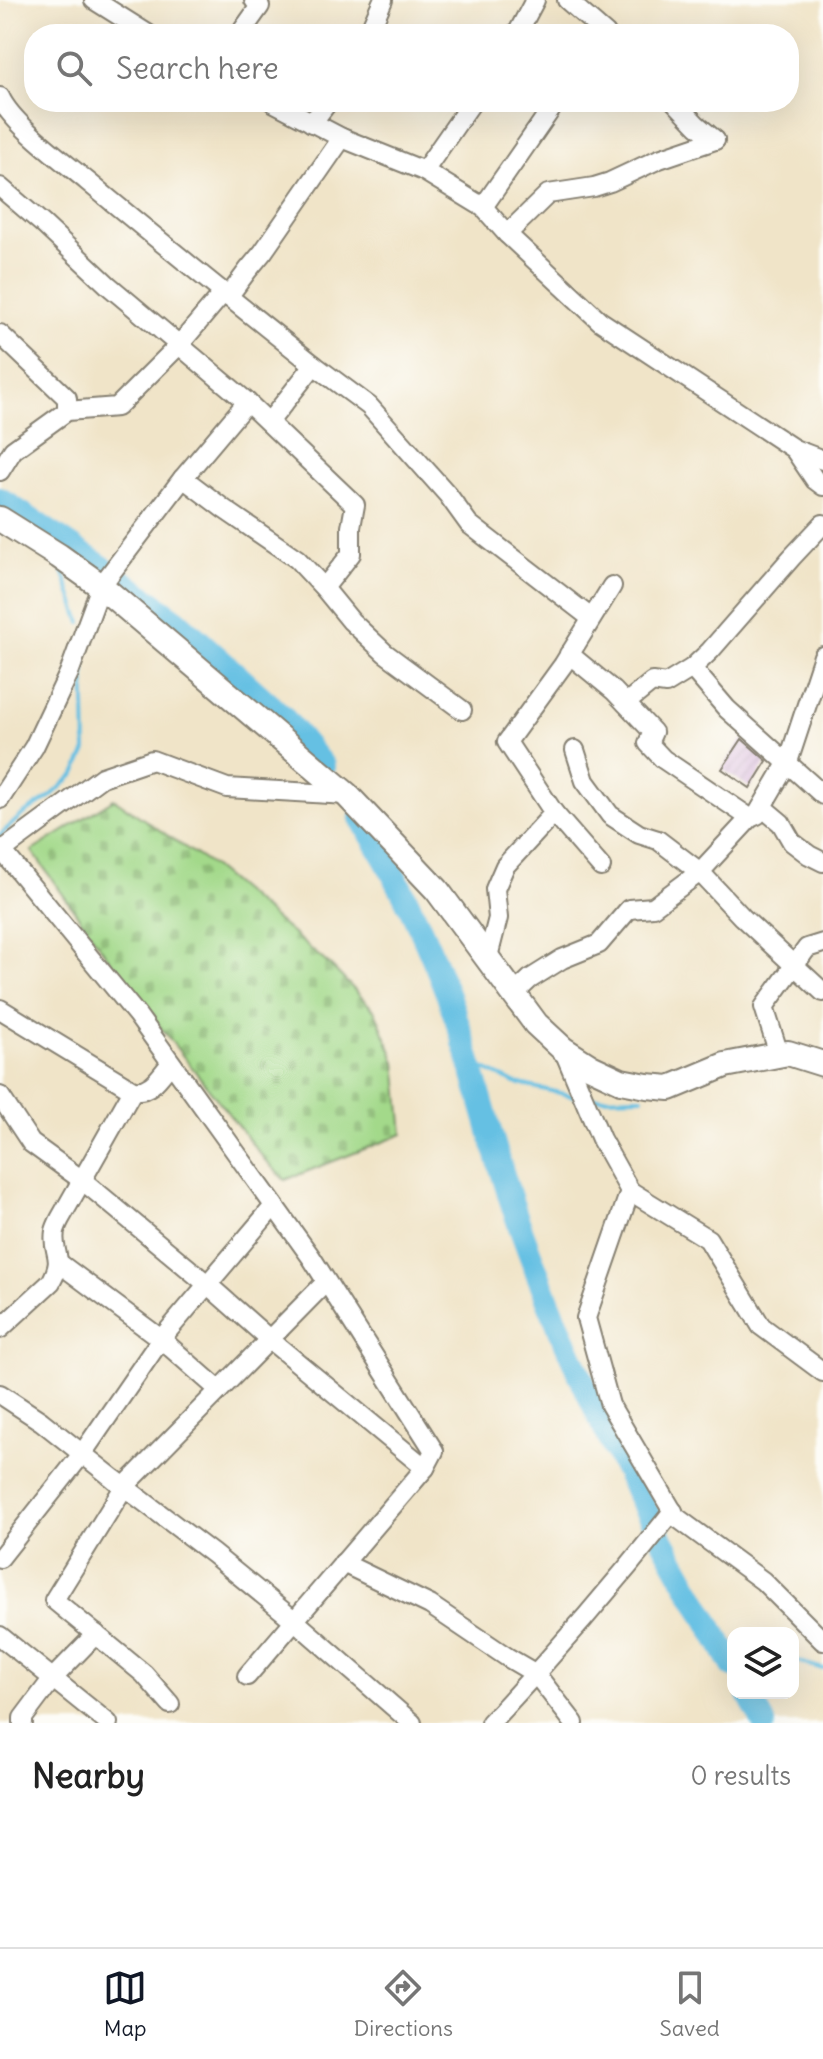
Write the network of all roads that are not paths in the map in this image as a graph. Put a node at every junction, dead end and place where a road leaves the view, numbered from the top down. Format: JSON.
{"nodes":[{"id":1,"x":94,"y":0,"type":"edge"},
{"id":2,"x":254,"y":0,"type":"edge"},
{"id":3,"x":383,"y":0,"type":"edge"},
{"id":4,"x":535,"y":0,"type":"edge"},
{"id":5,"x":567,"y":0,"type":"edge"},
{"id":6,"x":132,"y":24,"type":"edge"},
{"id":7,"x":247,"y":24,"type":"edge"},
{"id":8,"x":372,"y":24,"type":"edge"},
{"id":9,"x":522,"y":24,"type":"edge"},
{"id":10,"x":595,"y":24,"type":"edge"},
{"id":11,"x":0,"y":97,"type":"edge"},
{"id":12,"x":292,"y":112,"type":"edge"},
{"id":13,"x":320,"y":112,"type":"edge"},
{"id":14,"x":465,"y":112,"type":"edge"},
{"id":15,"x":549,"y":112,"type":"edge"},
{"id":16,"x":685,"y":112,"type":"edge"},
{"id":17,"x":312,"y":123,"type":"junction"},
{"id":18,"x":342,"y":138,"type":"junction"},
{"id":19,"x":424,"y":171,"type":"junction"},
{"id":20,"x":0,"y":187,"type":"edge"},
{"id":21,"x":483,"y":207,"type":"junction"},
{"id":22,"x":507,"y":234,"type":"junction"},
{"id":23,"x":226,"y":295,"type":"junction"},
{"id":24,"x":0,"y":334,"type":"edge"},
{"id":25,"x":180,"y":344,"type":"junction"},
{"id":26,"x":314,"y":365,"type":"junction"},
{"id":27,"x":247,"y":402,"type":"junction"},
{"id":28,"x":67,"y":411,"type":"junction"},
{"id":29,"x":269,"y":422,"type":"junction"},
{"id":30,"x":794,"y":449,"type":"junction"},
{"id":31,"x":823,"y":460,"type":"edge"},
{"id":32,"x":0,"y":471,"type":"edge"},
{"id":33,"x":183,"y":478,"type":"junction"},
{"id":34,"x":823,"y":486,"type":"edge"},
{"id":35,"x":0,"y":519,"type":"edge"},
{"id":36,"x":823,"y":524,"type":"edge"},
{"id":37,"x":101,"y":586,"type":"junction"},
{"id":38,"x":612,"y":586,"type":"dead end"},
{"id":39,"x":324,"y":588,"type":"junction"},
{"id":40,"x":591,"y":618,"type":"junction"},
{"id":41,"x":569,"y":654,"type":"junction"},
{"id":42,"x":823,"y":656,"type":"edge"},
{"id":43,"x":692,"y":668,"type":"junction"},
{"id":44,"x":626,"y":703,"type":"junction"},
{"id":45,"x":462,"y":710,"type":"dead end"},
{"id":46,"x":575,"y":750,"type":"dead end"},
{"id":47,"x":788,"y":762,"type":"junction"},
{"id":48,"x":347,"y":795,"type":"junction"},
{"id":49,"x":823,"y":795,"type":"edge"},
{"id":50,"x":0,"y":799,"type":"edge"},
{"id":51,"x":756,"y":812,"type":"junction"},
{"id":52,"x":554,"y":813,"type":"junction"},
{"id":53,"x":2,"y":849,"type":"edge"},
{"id":54,"x":823,"y":862,"type":"edge"},
{"id":55,"x":601,"y":867,"type":"dead end"},
{"id":56,"x":700,"y":872,"type":"junction"},
{"id":57,"x":823,"y":943,"type":"edge"},
{"id":58,"x":488,"y":957,"type":"junction"},
{"id":59,"x":794,"y":965,"type":"junction"},
{"id":60,"x":823,"y":992,"type":"edge"},
{"id":61,"x":514,"y":994,"type":"junction"},
{"id":62,"x":0,"y":1009,"type":"edge"},
{"id":63,"x":563,"y":1049,"type":"junction"},
{"id":64,"x":779,"y":1054,"type":"junction"},
{"id":65,"x":171,"y":1063,"type":"junction"},
{"id":66,"x":823,"y":1064,"type":"edge"},
{"id":67,"x":133,"y":1090,"type":"junction"},
{"id":68,"x":3,"y":1105,"type":"edge"},
{"id":69,"x":82,"y":1180,"type":"junction"},
{"id":70,"x":630,"y":1191,"type":"junction"},
{"id":71,"x":274,"y":1206,"type":"junction"},
{"id":72,"x":59,"y":1263,"type":"junction"},
{"id":73,"x":326,"y":1282,"type":"junction"},
{"id":74,"x":207,"y":1284,"type":"junction"},
{"id":75,"x":0,"y":1329,"type":"edge"},
{"id":76,"x":161,"y":1339,"type":"junction"},
{"id":77,"x":269,"y":1339,"type":"junction"},
{"id":78,"x":823,"y":1372,"type":"edge"},
{"id":79,"x":219,"y":1390,"type":"junction"},
{"id":80,"x":0,"y":1394,"type":"edge"},
{"id":81,"x":82,"y":1454,"type":"junction"},
{"id":82,"x":425,"y":1468,"type":"junction"},
{"id":83,"x":124,"y":1487,"type":"junction"},
{"id":84,"x":673,"y":1511,"type":"junction"},
{"id":85,"x":0,"y":1558,"type":"edge"},
{"id":86,"x":343,"y":1563,"type":"junction"},
{"id":87,"x":295,"y":1621,"type":"junction"},
{"id":88,"x":96,"y":1634,"type":"junction"},
{"id":89,"x":0,"y":1636,"type":"edge"},
{"id":90,"x":823,"y":1641,"type":"edge"},
{"id":91,"x":536,"y":1674,"type":"junction"},
{"id":92,"x":247,"y":1676,"type":"dead end"},
{"id":93,"x":53,"y":1678,"type":"junction"},
{"id":94,"x":170,"y":1704,"type":"dead end"},
{"id":95,"x":23,"y":1723,"type":"edge"},
{"id":96,"x":108,"y":1723,"type":"edge"},
{"id":97,"x":412,"y":1723,"type":"edge"},
{"id":98,"x":490,"y":1723,"type":"edge"},
{"id":99,"x":574,"y":1723,"type":"edge"}],
"edges":[{"from":1,"to":6,"type":"street"},
{"from":2,"to":7,"type":"street"},
{"from":3,"to":8,"type":"street"},
{"from":4,"to":9,"type":"street"},
{"from":5,"to":10,"type":"street"},
{"from":11,"to":23,"type":"street"},
{"from":12,"to":17,"type":"street"},
{"from":13,"to":17,"type":"street"},
{"from":14,"to":19,"type":"street"},
{"from":15,"to":21,"type":"street"},
{"from":16,"to":22,"type":"street"},
{"from":17,"to":18,"type":"street"},
{"from":18,"to":19,"type":"street"},
{"from":18,"to":23,"type":"street"},
{"from":19,"to":21,"type":"street"},
{"from":20,"to":25,"type":"street"},
{"from":21,"to":22,"type":"street"},
{"from":22,"to":30,"type":"street"},
{"from":23,"to":25,"type":"street"},
{"from":23,"to":26,"type":"street"},
{"from":24,"to":28,"type":"street"},
{"from":25,"to":27,"type":"street"},
{"from":25,"to":28,"type":"street"},
{"from":26,"to":29,"type":"street"},
{"from":26,"to":40,"type":"street"},
{"from":27,"to":29,"type":"street"},
{"from":27,"to":33,"type":"street"},
{"from":28,"to":32,"type":"street"},
{"from":29,"to":39,"type":"street"},
{"from":30,"to":31,"type":"street"},
{"from":30,"to":34,"type":"street"},
{"from":33,"to":37,"type":"street"},
{"from":33,"to":39,"type":"street"},
{"from":35,"to":37,"type":"main road"},
{"from":36,"to":43,"type":"street"},
{"from":37,"to":48,"type":"main road"},
{"from":37,"to":50,"type":"street"},
{"from":38,"to":40,"type":"street"},
{"from":39,"to":45,"type":"street"},
{"from":40,"to":41,"type":"street"},
{"from":41,"to":44,"type":"street"},
{"from":41,"to":52,"type":"street"},
{"from":42,"to":47,"type":"street"},
{"from":43,"to":44,"type":"street"},
{"from":43,"to":47,"type":"street"},
{"from":44,"to":51,"type":"street"},
{"from":46,"to":56,"type":"street"},
{"from":47,"to":49,"type":"street"},
{"from":47,"to":51,"type":"street"},
{"from":48,"to":53,"type":"street"},
{"from":48,"to":58,"type":"main road"},
{"from":51,"to":54,"type":"street"},
{"from":51,"to":56,"type":"street"},
{"from":52,"to":55,"type":"street"},
{"from":52,"to":58,"type":"street"},
{"from":53,"to":65,"type":"street"},
{"from":56,"to":59,"type":"street"},
{"from":56,"to":61,"type":"street"},
{"from":57,"to":59,"type":"street"},
{"from":58,"to":61,"type":"main road"},
{"from":59,"to":60,"type":"street"},
{"from":59,"to":64,"type":"street"},
{"from":61,"to":63,"type":"main road"},
{"from":62,"to":67,"type":"street"},
{"from":63,"to":64,"type":"main road"},
{"from":63,"to":70,"type":"street"},
{"from":64,"to":66,"type":"main road"},
{"from":65,"to":67,"type":"street"},
{"from":65,"to":71,"type":"street"},
{"from":67,"to":69,"type":"street"},
{"from":68,"to":69,"type":"street"},
{"from":69,"to":72,"type":"street"},
{"from":69,"to":74,"type":"street"},
{"from":70,"to":78,"type":"street"},
{"from":70,"to":84,"type":"street"},
{"from":71,"to":73,"type":"street"},
{"from":71,"to":74,"type":"street"},
{"from":72,"to":75,"type":"street"},
{"from":72,"to":76,"type":"street"},
{"from":73,"to":77,"type":"street"},
{"from":73,"to":82,"type":"street"},
{"from":74,"to":76,"type":"street"},
{"from":74,"to":77,"type":"street"},
{"from":76,"to":79,"type":"street"},
{"from":76,"to":81,"type":"street"},
{"from":77,"to":79,"type":"street"},
{"from":77,"to":82,"type":"street"},
{"from":79,"to":83,"type":"street"},
{"from":80,"to":81,"type":"street"},
{"from":81,"to":83,"type":"street"},
{"from":81,"to":85,"type":"street"},
{"from":82,"to":86,"type":"street"},
{"from":83,"to":87,"type":"street"},
{"from":83,"to":88,"type":"street"},
{"from":84,"to":90,"type":"street"},
{"from":84,"to":91,"type":"street"},
{"from":86,"to":87,"type":"street"},
{"from":86,"to":91,"type":"street"},
{"from":87,"to":92,"type":"street"},
{"from":87,"to":97,"type":"street"},
{"from":88,"to":93,"type":"street"},
{"from":88,"to":94,"type":"street"},
{"from":89,"to":93,"type":"street"},
{"from":91,"to":98,"type":"street"},
{"from":91,"to":99,"type":"street"},
{"from":93,"to":95,"type":"street"},
{"from":93,"to":96,"type":"street"}]}
